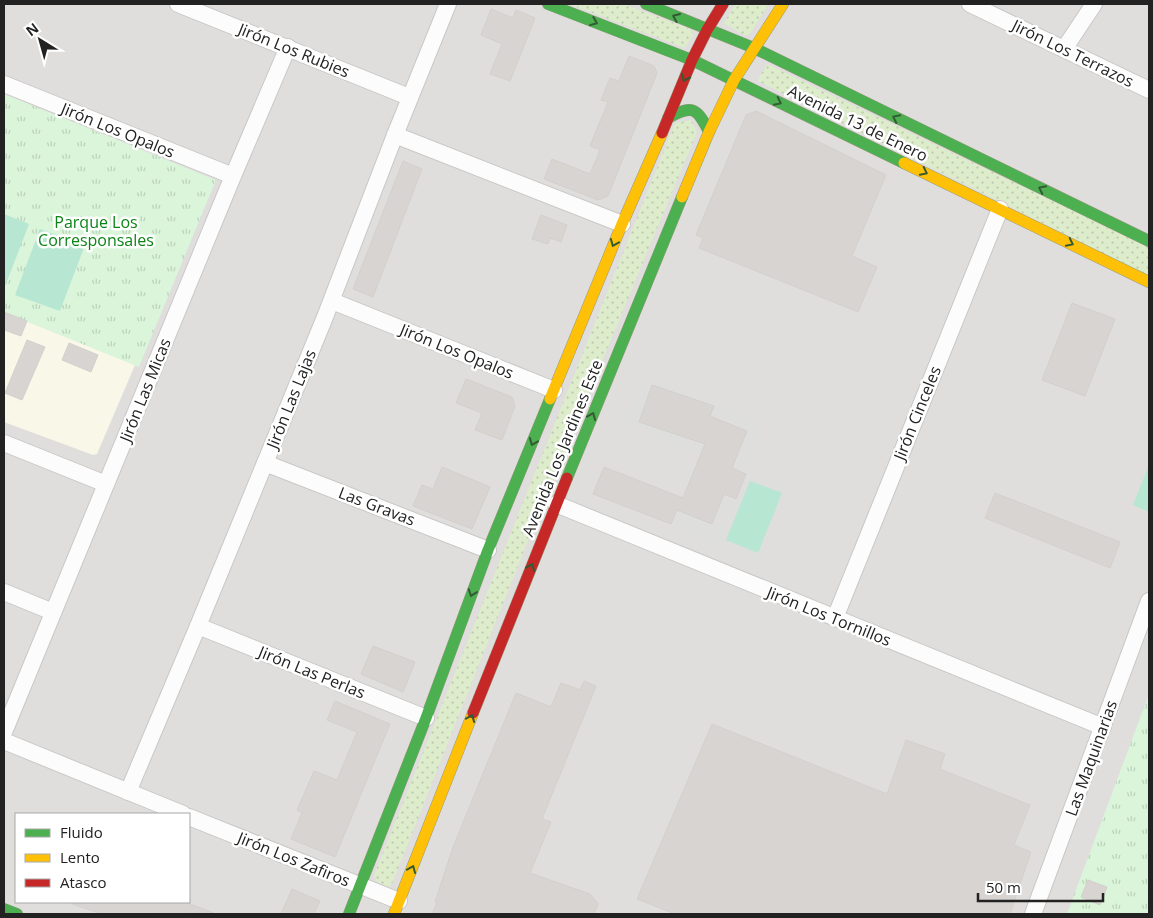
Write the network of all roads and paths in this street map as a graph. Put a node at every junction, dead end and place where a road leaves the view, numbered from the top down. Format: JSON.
{"nodes":[{"id":1,"x":178,"y":4,"type":"edge"},
{"id":2,"x":448,"y":4,"type":"edge"},
{"id":3,"x":548,"y":4,"type":"edge"},
{"id":4,"x":646,"y":4,"type":"edge"},
{"id":5,"x":723,"y":4,"type":"edge"},
{"id":6,"x":783,"y":4,"type":"edge"},
{"id":7,"x":970,"y":4,"type":"edge"},
{"id":8,"x":1094,"y":4,"type":"edge"},
{"id":9,"x":707,"y":30,"type":"junction"},
{"id":10,"x":288,"y":47,"type":"junction"},
{"id":11,"x":754,"y":48,"type":"junction"},
{"id":12,"x":1064,"y":49,"type":"junction"},
{"id":13,"x":692,"y":60,"type":"junction"},
{"id":14,"x":734,"y":80,"type":"junction"},
{"id":15,"x":4,"y":84,"type":"edge"},
{"id":16,"x":1149,"y":90,"type":"edge"},
{"id":17,"x":409,"y":97,"type":"junction"},
{"id":18,"x":668,"y":118,"type":"junction"},
{"id":19,"x":709,"y":132,"type":"junction"},
{"id":20,"x":394,"y":134,"type":"junction"},
{"id":21,"x":233,"y":176,"type":"junction"},
{"id":22,"x":1000,"y":209,"type":"junction"},
{"id":23,"x":622,"y":224,"type":"junction"},
{"id":24,"x":1149,"y":241,"type":"edge"},
{"id":25,"x":1149,"y":282,"type":"edge"},
{"id":26,"x":332,"y":301,"type":"junction"},
{"id":27,"x":554,"y":390,"type":"junction"},
{"id":28,"x":4,"y":443,"type":"edge"},
{"id":29,"x":265,"y":463,"type":"junction"},
{"id":30,"x":106,"y":484,"type":"junction"},
{"id":31,"x":556,"y":504,"type":"junction"},
{"id":32,"x":488,"y":550,"type":"junction"},
{"id":33,"x":4,"y":592,"type":"edge"},
{"id":34,"x":1149,"y":601,"type":"edge"},
{"id":35,"x":53,"y":612,"type":"junction"},
{"id":36,"x":835,"y":618,"type":"junction"},
{"id":37,"x":198,"y":626,"type":"junction"},
{"id":38,"x":426,"y":718,"type":"junction"},
{"id":39,"x":1103,"y":727,"type":"junction"},
{"id":40,"x":4,"y":732,"type":"edge"},
{"id":41,"x":4,"y":741,"type":"edge"},
{"id":42,"x":128,"y":792,"type":"junction"},
{"id":43,"x":180,"y":813,"type":"edge"},
{"id":44,"x":190,"y":817,"type":"edge"},
{"id":45,"x":361,"y":886,"type":"junction"},
{"id":46,"x":396,"y":908,"type":"edge"},
{"id":47,"x":4,"y":909,"type":"edge"},
{"id":48,"x":17,"y":914,"type":"edge"},
{"id":49,"x":349,"y":914,"type":"edge"},
{"id":50,"x":1033,"y":914,"type":"edge"}],
"edges":[{"from":1,"to":10,"type":"street","name":"Jirón Los Rubies"},
{"from":2,"to":17,"type":"street","name":"Jirón Las Lajas"},
{"from":3,"to":13,"type":"main road","name":"Avenida 13 de Enero","one_way":true},
{"from":9,"to":4,"type":"main road","name":"Avenida 13 de Enero","one_way":true},
{"from":5,"to":9,"type":"main road","name":"Avenida Los Jardines Este"},
{"from":6,"to":11,"type":"main road","name":"Avenida Los Jardines Este"},
{"from":7,"to":12,"type":"street","name":"Jirón Los Terrazos"},
{"from":8,"to":12,"type":"street"},
{"from":9,"to":11,"type":"main road","name":"Avenida 13 de Enero"},
{"from":9,"to":13,"type":"main road","name":"Avenida Los Jardines Este"},
{"from":10,"to":17,"type":"street","name":"Jirón Los Rubies"},
{"from":10,"to":21,"type":"street","name":"Jirón Las Micas"},
{"from":11,"to":14,"type":"main road","name":"Avenida Los Jardines Este"},
{"from":24,"to":11,"type":"main road","name":"Avenida 13 de Enero","one_way":true},
{"from":12,"to":16,"type":"street","name":"Jirón Los Terrazos"},
{"from":13,"to":14,"type":"main road","name":"Avenida 13 de Enero"},
{"from":13,"to":18,"type":"main road","name":"Avenida Los Jardines Este","one_way":true},
{"from":14,"to":19,"type":"main road","name":"Avenida Los Jardines Este"},
{"from":14,"to":22,"type":"main road","name":"Avenida 13 de Enero","one_way":true},
{"from":15,"to":21,"type":"street","name":"Jirón Los Opalos"},
{"from":17,"to":20,"type":"street","name":"Jirón Las Lajas"},
{"from":18,"to":19,"type":"main road"},
{"from":18,"to":23,"type":"main road","name":"Avenida Los Jardines Este"},
{"from":31,"to":19,"type":"main road","name":"Avenida Los Jardines Este","one_way":true},
{"from":20,"to":23,"type":"street"},
{"from":20,"to":26,"type":"street","name":"Jirón Las Lajas"},
{"from":21,"to":30,"type":"street","name":"Jirón Las Micas"},
{"from":22,"to":25,"type":"main road","name":"Avenida 13 de Enero","one_way":true},
{"from":22,"to":36,"type":"street","name":"Jirón Cinceles"},
{"from":23,"to":27,"type":"main road","name":"Avenida Los Jardines Este","one_way":true},
{"from":26,"to":27,"type":"street","name":"Jirón Los Opalos"},
{"from":26,"to":29,"type":"street","name":"Jirón Las Lajas"},
{"from":27,"to":32,"type":"main road","name":"Avenida Los Jardines Este","one_way":true},
{"from":28,"to":30,"type":"street"},
{"from":29,"to":32,"type":"street","name":"Las Gravas"},
{"from":29,"to":37,"type":"street","name":"Jirón Las Lajas"},
{"from":30,"to":35,"type":"street","name":"Jirón Las Micas"},
{"from":31,"to":36,"type":"street","name":"Jirón Los Tornillos"},
{"from":46,"to":31,"type":"main road","name":"Avenida Los Jardines Este","one_way":true},
{"from":32,"to":38,"type":"main road","name":"Avenida Los Jardines Este","one_way":true},
{"from":33,"to":35,"type":"street"},
{"from":34,"to":39,"type":"street","name":"Las Maquinarias"},
{"from":35,"to":40,"type":"street","name":"Jirón Las Micas"},
{"from":36,"to":39,"type":"street","name":"Jirón Los Tornillos"},
{"from":37,"to":38,"type":"street","name":"Jirón Las Perlas"},
{"from":37,"to":42,"type":"street","name":"Jirón Las Lajas"},
{"from":38,"to":45,"type":"main road","name":"Avenida Los Jardines Este"},
{"from":39,"to":50,"type":"street","name":"Las Maquinarias"},
{"from":41,"to":42,"type":"street"},
{"from":42,"to":43,"type":"street"},
{"from":44,"to":45,"type":"street","name":"Jirón Los Zafiros"},
{"from":45,"to":46,"type":"street","name":"Jirón Los Zafiros"},
{"from":45,"to":49,"type":"main road","name":"Avenida Los Jardines Este"},
{"from":47,"to":48,"type":"main road"}]}
